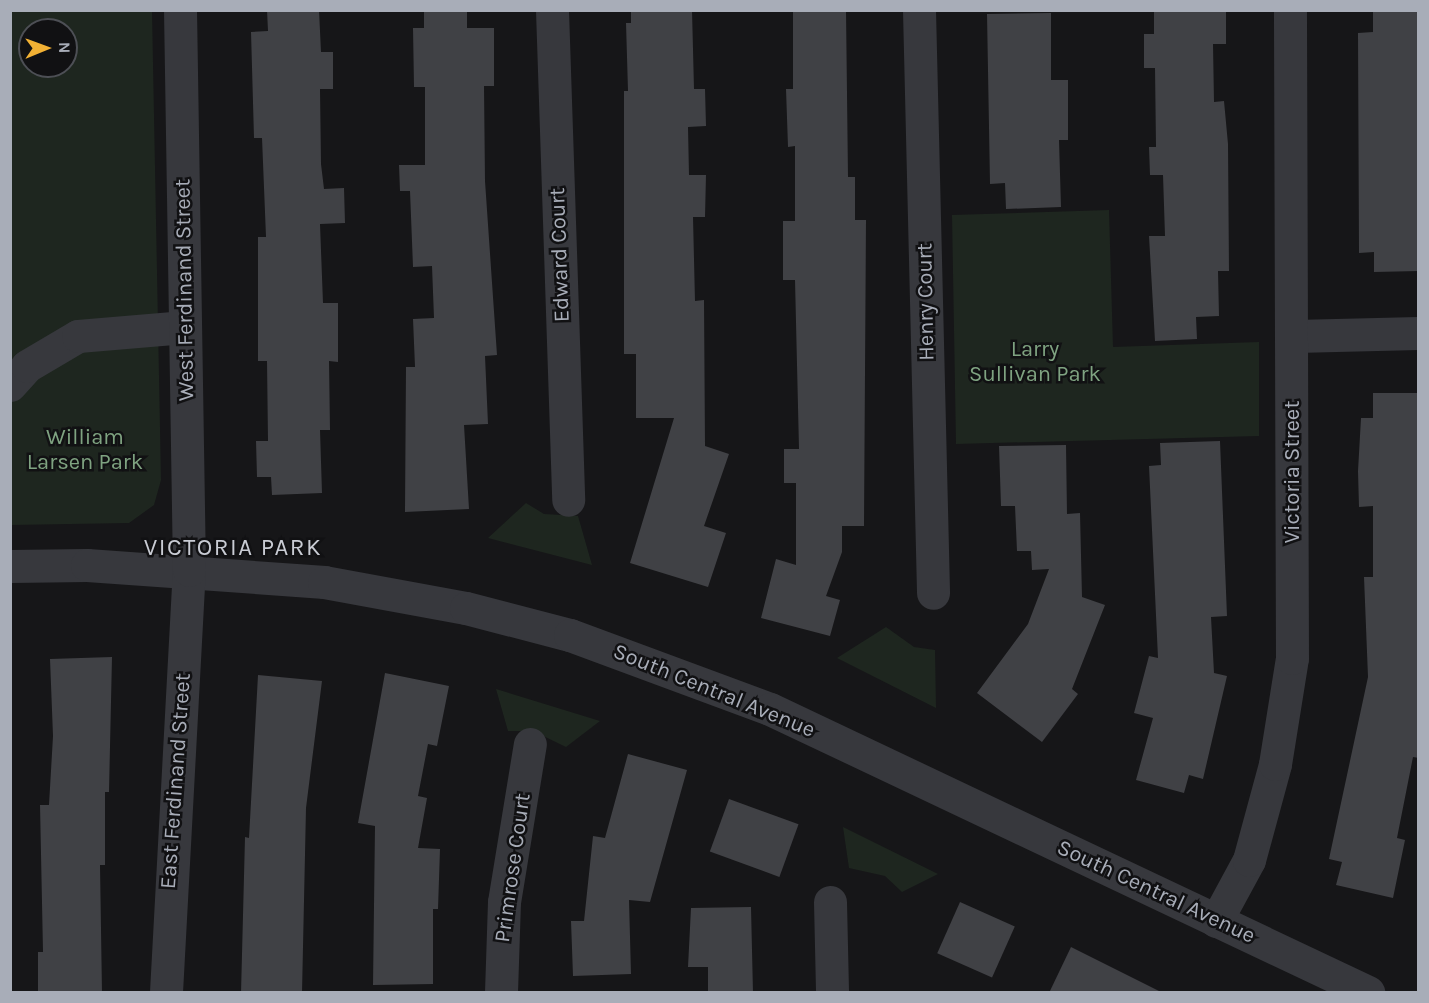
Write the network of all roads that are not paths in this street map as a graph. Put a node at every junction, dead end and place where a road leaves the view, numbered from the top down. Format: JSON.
{"nodes":[{"id":1,"x":180,"y":10,"type":"edge"},
{"id":2,"x":552,"y":10,"type":"edge"},
{"id":3,"x":919,"y":10,"type":"edge"},
{"id":4,"x":1290,"y":10,"type":"edge"},
{"id":5,"x":185,"y":327,"type":"junction"},
{"id":6,"x":1419,"y":333,"type":"edge"},
{"id":7,"x":1294,"y":336,"type":"junction"},
{"id":8,"x":10,"y":385,"type":"edge"},
{"id":9,"x":568,"y":500,"type":"dead end"},
{"id":10,"x":10,"y":566,"type":"edge"},
{"id":11,"x":189,"y":570,"type":"junction"},
{"id":12,"x":933,"y":593,"type":"dead end"},
{"id":13,"x":530,"y":744,"type":"dead end"},
{"id":14,"x":830,"y":902,"type":"dead end"},
{"id":15,"x":1216,"y":921,"type":"junction"},
{"id":16,"x":166,"y":993,"type":"edge"},
{"id":17,"x":501,"y":993,"type":"edge"},
{"id":18,"x":832,"y":993,"type":"edge"},
{"id":19,"x":1368,"y":993,"type":"edge"}],
"edges":[{"from":1,"to":5,"type":"street","name":"West Ferdinand Street"},
{"from":2,"to":9,"type":"street","name":"Edward Court"},
{"from":3,"to":12,"type":"street","name":"Henry Court"},
{"from":4,"to":7,"type":"street","name":"Victoria Street"},
{"from":5,"to":8,"type":"street"},
{"from":5,"to":11,"type":"street","name":"West Ferdinand Street"},
{"from":6,"to":7,"type":"street"},
{"from":7,"to":15,"type":"street","name":"Victoria Street"},
{"from":10,"to":11,"type":"street","name":"South Central Avenue"},
{"from":11,"to":15,"type":"street","name":"South Central Avenue"},
{"from":11,"to":16,"type":"street","name":"East Ferdinand Street"},
{"from":13,"to":17,"type":"street","name":"Primrose Court"},
{"from":14,"to":18,"type":"street"},
{"from":15,"to":19,"type":"street","name":"South Central Avenue"}]}
